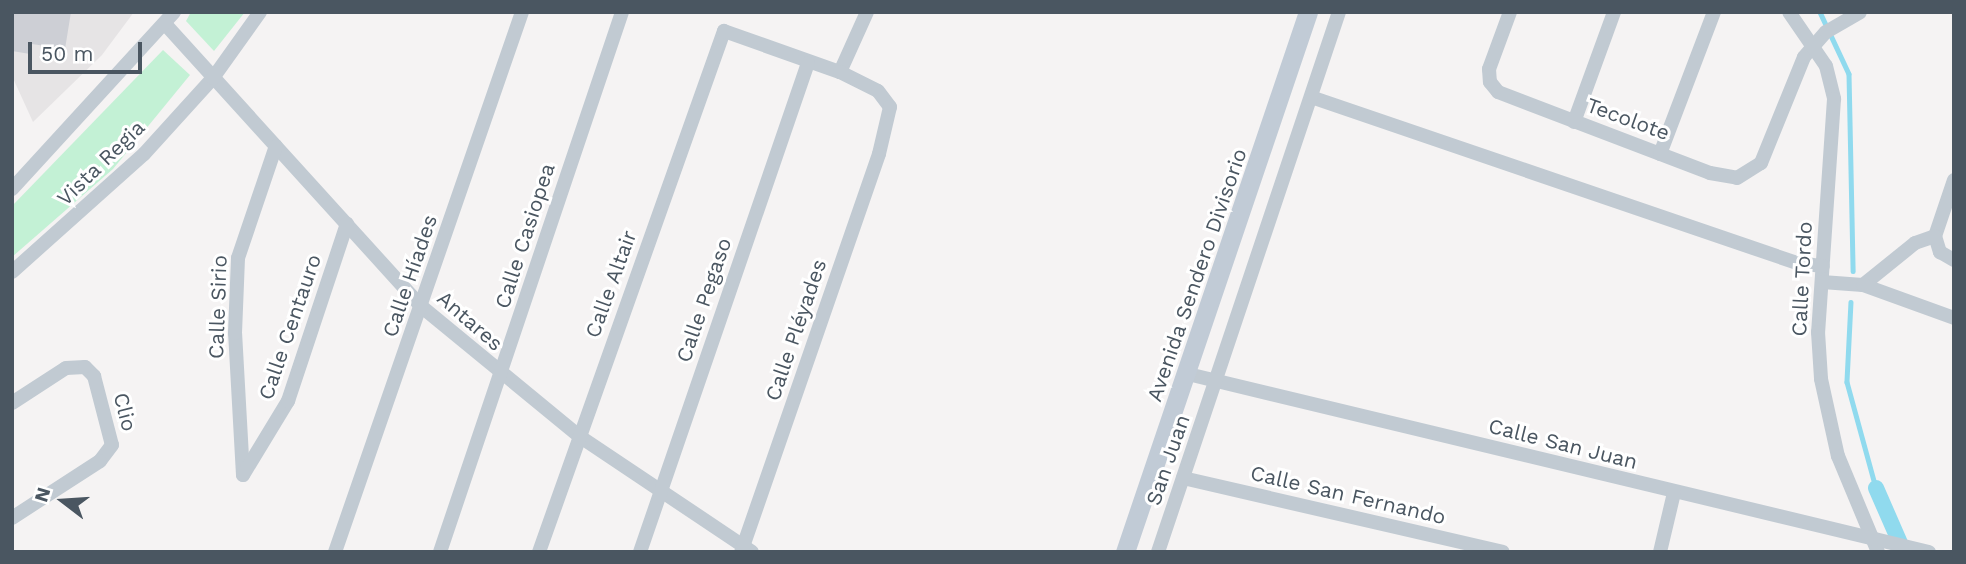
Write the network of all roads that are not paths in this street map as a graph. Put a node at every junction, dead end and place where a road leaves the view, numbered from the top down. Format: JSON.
{"nodes":[{"id":1,"x":260,"y":12,"type":"edge"},
{"id":2,"x":522,"y":12,"type":"edge"},
{"id":3,"x":622,"y":12,"type":"edge"},
{"id":4,"x":867,"y":12,"type":"edge"},
{"id":5,"x":1308,"y":12,"type":"edge"},
{"id":6,"x":1339,"y":12,"type":"edge"},
{"id":7,"x":1510,"y":12,"type":"edge"},
{"id":8,"x":1614,"y":12,"type":"edge"},
{"id":9,"x":1714,"y":12,"type":"edge"},
{"id":10,"x":1789,"y":12,"type":"edge"},
{"id":11,"x":1860,"y":12,"type":"edge"},
{"id":12,"x":170,"y":18,"type":"edge"},
{"id":13,"x":1815,"y":45,"type":"junction"},
{"id":14,"x":808,"y":63,"type":"junction"},
{"id":15,"x":840,"y":72,"type":"junction"},
{"id":16,"x":213,"y":78,"type":"junction"},
{"id":17,"x":1311,"y":97,"type":"junction"},
{"id":18,"x":1574,"y":122,"type":"junction"},
{"id":19,"x":276,"y":146,"type":"junction"},
{"id":20,"x":1660,"y":154,"type":"junction"},
{"id":21,"x":1954,"y":180,"type":"edge"},
{"id":22,"x":12,"y":189,"type":"edge"},
{"id":23,"x":347,"y":224,"type":"junction"},
{"id":24,"x":1935,"y":236,"type":"junction"},
{"id":25,"x":1954,"y":260,"type":"edge"},
{"id":26,"x":1823,"y":265,"type":"junction"},
{"id":27,"x":12,"y":272,"type":"edge"},
{"id":28,"x":1822,"y":282,"type":"junction"},
{"id":29,"x":1863,"y":285,"type":"junction"},
{"id":30,"x":422,"y":307,"type":"junction"},
{"id":31,"x":1954,"y":318,"type":"edge"},
{"id":32,"x":1188,"y":374,"type":"junction"},
{"id":33,"x":501,"y":375,"type":"junction"},
{"id":34,"x":1217,"y":382,"type":"junction"},
{"id":35,"x":12,"y":404,"type":"edge"},
{"id":36,"x":579,"y":436,"type":"junction"},
{"id":37,"x":243,"y":475,"type":"joint"},
{"id":38,"x":1184,"y":478,"type":"junction"},
{"id":39,"x":660,"y":492,"type":"junction"},
{"id":40,"x":1674,"y":493,"type":"junction"},
{"id":41,"x":12,"y":518,"type":"edge"},
{"id":42,"x":1879,"y":544,"type":"edge"},
{"id":43,"x":745,"y":550,"type":"edge"},
{"id":44,"x":1926,"y":551,"type":"edge"},
{"id":45,"x":335,"y":552,"type":"edge"},
{"id":46,"x":440,"y":552,"type":"edge"},
{"id":47,"x":539,"y":552,"type":"edge"},
{"id":48,"x":640,"y":552,"type":"edge"},
{"id":49,"x":1125,"y":552,"type":"edge"},
{"id":50,"x":1158,"y":552,"type":"edge"},
{"id":51,"x":1503,"y":552,"type":"edge"},
{"id":52,"x":1660,"y":552,"type":"edge"}],
"edges":[{"from":1,"to":16,"type":"street","name":"Vista Regia"},
{"from":2,"to":30,"type":"street","name":"Calle Híades"},
{"from":3,"to":33,"type":"street","name":"Calle Casiopea"},
{"from":4,"to":15,"type":"street"},
{"from":5,"to":32,"type":"street","name":"Avenida Sendero Divisorio"},
{"from":6,"to":17,"type":"street"},
{"from":7,"to":18,"type":"street","name":"Tecolote"},
{"from":8,"to":18,"type":"street"},
{"from":9,"to":20,"type":"street"},
{"from":10,"to":13,"type":"street","name":"Calle Tordo"},
{"from":11,"to":13,"type":"street"},
{"from":12,"to":16,"type":"street","name":"Vista Regia"},
{"from":12,"to":22,"type":"street","name":"Vista Regia"},
{"from":13,"to":20,"type":"street","name":"Tecolote"},
{"from":13,"to":26,"type":"street","name":"Calle Tordo"},
{"from":14,"to":15,"type":"street"},
{"from":14,"to":36,"type":"street","name":"Calle Altair"},
{"from":14,"to":39,"type":"street","name":"Calle Pegaso"},
{"from":15,"to":43,"type":"street","name":"Calle Pléyades"},
{"from":16,"to":19,"type":"street","name":"Antares"},
{"from":16,"to":27,"type":"street","name":"Vista Regia"},
{"from":17,"to":26,"type":"street"},
{"from":17,"to":34,"type":"street"},
{"from":18,"to":20,"type":"street","name":"Tecolote"},
{"from":19,"to":23,"type":"street","name":"Antares"},
{"from":19,"to":37,"type":"street","name":"Calle Sirio"},
{"from":21,"to":24,"type":"street"},
{"from":23,"to":30,"type":"street","name":"Antares"},
{"from":23,"to":37,"type":"street","name":"Calle Centauro"},
{"from":24,"to":25,"type":"street"},
{"from":24,"to":29,"type":"street"},
{"from":26,"to":28,"type":"street","name":"Calle Tordo"},
{"from":28,"to":29,"type":"street"},
{"from":28,"to":42,"type":"street","name":"Calle Tordo"},
{"from":29,"to":31,"type":"street"},
{"from":30,"to":33,"type":"street","name":"Antares"},
{"from":30,"to":45,"type":"street","name":"Calle Híades"},
{"from":32,"to":34,"type":"street","name":"Calle San Juan"},
{"from":32,"to":49,"type":"street","name":"Avenida Sendero Divisorio"},
{"from":33,"to":36,"type":"street","name":"Antares"},
{"from":33,"to":46,"type":"street","name":"Calle Casiopea"},
{"from":34,"to":38,"type":"street","name":"San Juan"},
{"from":34,"to":40,"type":"street","name":"Calle San Juan"},
{"from":35,"to":41,"type":"street","name":"Clio"},
{"from":36,"to":39,"type":"street","name":"Antares"},
{"from":36,"to":47,"type":"street","name":"Calle Altair"},
{"from":38,"to":50,"type":"street","name":"San Juan"},
{"from":38,"to":51,"type":"street","name":"Calle San Fernando"},
{"from":39,"to":43,"type":"street","name":"Antares"},
{"from":39,"to":48,"type":"street","name":"Calle Pegaso"},
{"from":40,"to":42,"type":"street","name":"Calle San Juan"},
{"from":40,"to":52,"type":"street"},
{"from":42,"to":44,"type":"street","name":"Calle San Juan"}]}
